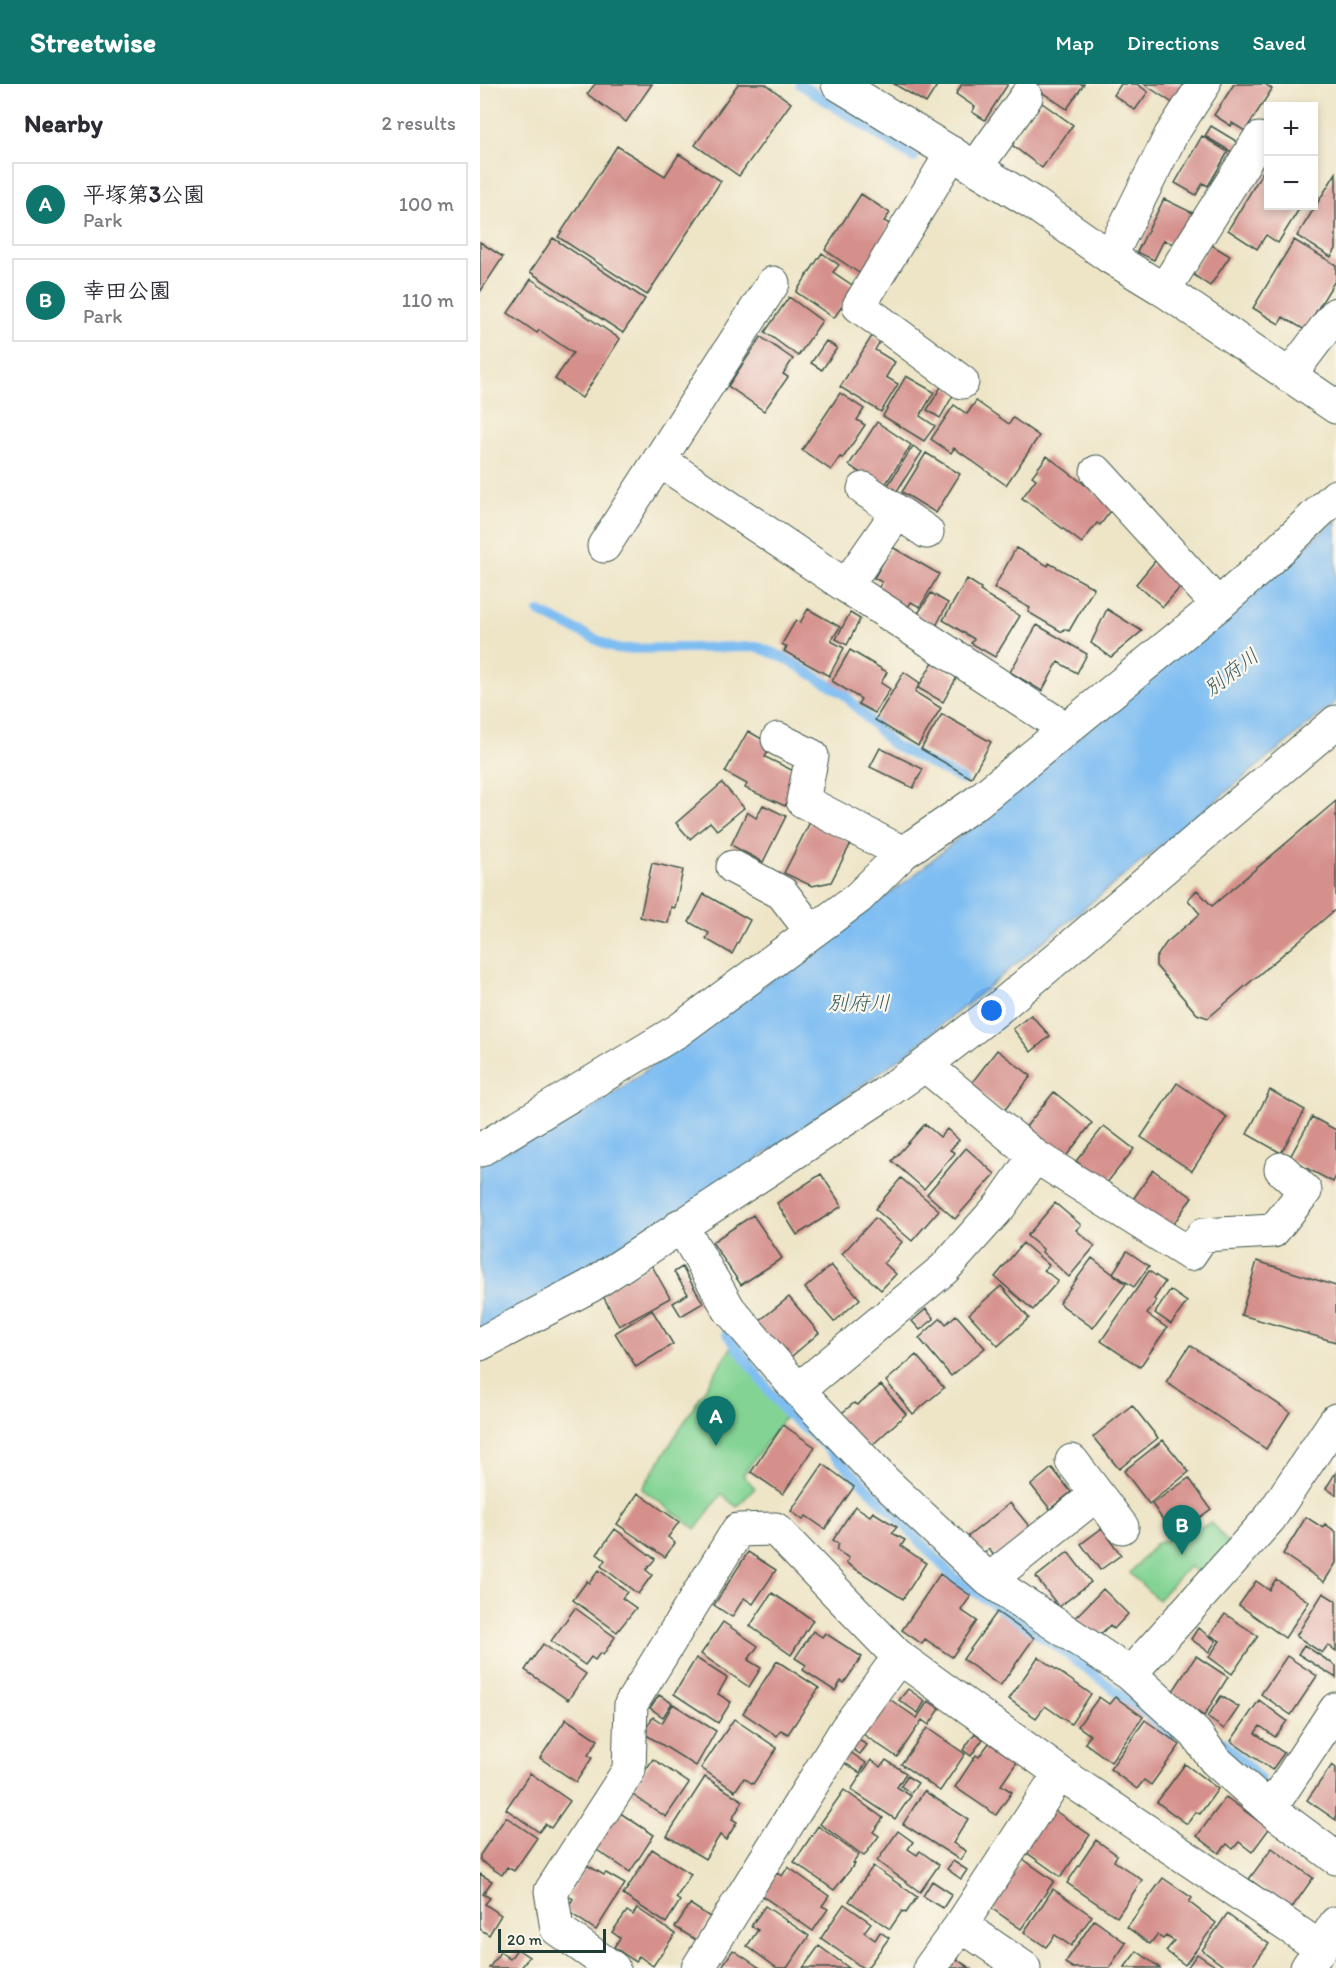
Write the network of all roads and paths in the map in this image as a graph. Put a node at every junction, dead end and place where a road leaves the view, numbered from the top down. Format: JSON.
{"nodes":[{"id":1,"x":1204,"y":84,"type":"edge"},
{"id":2,"x":844,"y":86,"type":"edge"},
{"id":3,"x":1026,"y":97,"type":"dead end"},
{"id":4,"x":1259,"y":139,"type":"dead end"},
{"id":5,"x":964,"y":160,"type":"junction"},
{"id":6,"x":1110,"y":257,"type":"junction"},
{"id":7,"x":773,"y":283,"type":"dead end"},
{"id":8,"x":1164,"y":290,"type":"junction"},
{"id":9,"x":1336,"y":314,"type":"edge"},
{"id":10,"x":1290,"y":376,"type":"junction"},
{"id":11,"x":962,"y":381,"type":"dead end"},
{"id":12,"x":1336,"y":407,"type":"edge"},
{"id":13,"x":659,"y":460,"type":"junction"},
{"id":14,"x":1097,"y":472,"type":"dead end"},
{"id":15,"x":864,"y":489,"type":"dead end"},
{"id":16,"x":1336,"y":496,"type":"edge"},
{"id":17,"x":897,"y":513,"type":"junction"},
{"id":18,"x":927,"y":532,"type":"dead end"},
{"id":19,"x":604,"y":546,"type":"dead end"},
{"id":20,"x":846,"y":586,"type":"junction"},
{"id":21,"x":1218,"y":605,"type":"junction"},
{"id":22,"x":1336,"y":722,"type":"edge"},
{"id":23,"x":1066,"y":729,"type":"junction"},
{"id":24,"x":778,"y":739,"type":"dead end"},
{"id":25,"x":903,"y":854,"type":"junction"},
{"id":26,"x":733,"y":867,"type":"dead end"},
{"id":27,"x":812,"y":932,"type":"junction"},
{"id":28,"x":925,"y":1065,"type":"junction"},
{"id":29,"x":480,"y":1150,"type":"edge"},
{"id":30,"x":1035,"y":1156,"type":"junction"},
{"id":31,"x":1281,"y":1169,"type":"dead end"},
{"id":32,"x":681,"y":1225,"type":"junction"},
{"id":33,"x":480,"y":1344,"type":"edge"},
{"id":34,"x":798,"y":1390,"type":"junction"},
{"id":35,"x":1336,"y":1420,"type":"edge"},
{"id":36,"x":1072,"y":1461,"type":"dead end"},
{"id":37,"x":1096,"y":1494,"type":"junction"},
{"id":38,"x":1122,"y":1527,"type":"dead end"},
{"id":39,"x":989,"y":1580,"type":"junction"},
{"id":40,"x":899,"y":1657,"type":"junction"},
{"id":41,"x":1130,"y":1674,"type":"junction"},
{"id":42,"x":1336,"y":1709,"type":"edge"},
{"id":43,"x":1060,"y":1773,"type":"junction"},
{"id":44,"x":1270,"y":1809,"type":"junction"},
{"id":45,"x":1336,"y":1858,"type":"edge"},
{"id":46,"x":962,"y":1925,"type":"junction"},
{"id":47,"x":1321,"y":1946,"type":"edge"},
{"id":48,"x":613,"y":1968,"type":"edge"},
{"id":49,"x":698,"y":1968,"type":"edge"},
{"id":50,"x":930,"y":1968,"type":"edge"},
{"id":51,"x":1024,"y":1968,"type":"edge"}],
"edges":[{"from":1,"to":6,"type":"street"},
{"from":2,"to":5,"type":"street"},
{"from":3,"to":5,"type":"street"},
{"from":4,"to":8,"type":"street"},
{"from":5,"to":6,"type":"street"},
{"from":5,"to":11,"type":"street"},
{"from":6,"to":8,"type":"street"},
{"from":7,"to":13,"type":"street"},
{"from":8,"to":10,"type":"street"},
{"from":9,"to":10,"type":"street"},
{"from":10,"to":12,"type":"street"},
{"from":13,"to":19,"type":"street"},
{"from":13,"to":20,"type":"street"},
{"from":14,"to":21,"type":"street"},
{"from":15,"to":17,"type":"street"},
{"from":16,"to":21,"type":"street"},
{"from":17,"to":18,"type":"street"},
{"from":17,"to":20,"type":"street"},
{"from":20,"to":23,"type":"street"},
{"from":21,"to":23,"type":"street"},
{"from":22,"to":28,"type":"street"},
{"from":23,"to":25,"type":"street"},
{"from":24,"to":25,"type":"street"},
{"from":25,"to":27,"type":"street"},
{"from":26,"to":27,"type":"street"},
{"from":27,"to":29,"type":"street"},
{"from":28,"to":30,"type":"street"},
{"from":28,"to":32,"type":"street"},
{"from":30,"to":31,"type":"street"},
{"from":30,"to":34,"type":"street"},
{"from":32,"to":33,"type":"street"},
{"from":32,"to":34,"type":"street"},
{"from":34,"to":39,"type":"street"},
{"from":35,"to":41,"type":"street"},
{"from":36,"to":37,"type":"street"},
{"from":37,"to":38,"type":"street"},
{"from":37,"to":39,"type":"street"},
{"from":39,"to":41,"type":"street"},
{"from":40,"to":43,"type":"street"},
{"from":40,"to":48,"type":"street"},
{"from":40,"to":49,"type":"street"},
{"from":41,"to":44,"type":"street"},
{"from":42,"to":44,"type":"street"},
{"from":43,"to":46,"type":"street"},
{"from":43,"to":47,"type":"street"},
{"from":44,"to":45,"type":"street"},
{"from":46,"to":50,"type":"street"},
{"from":46,"to":51,"type":"street"}]}
